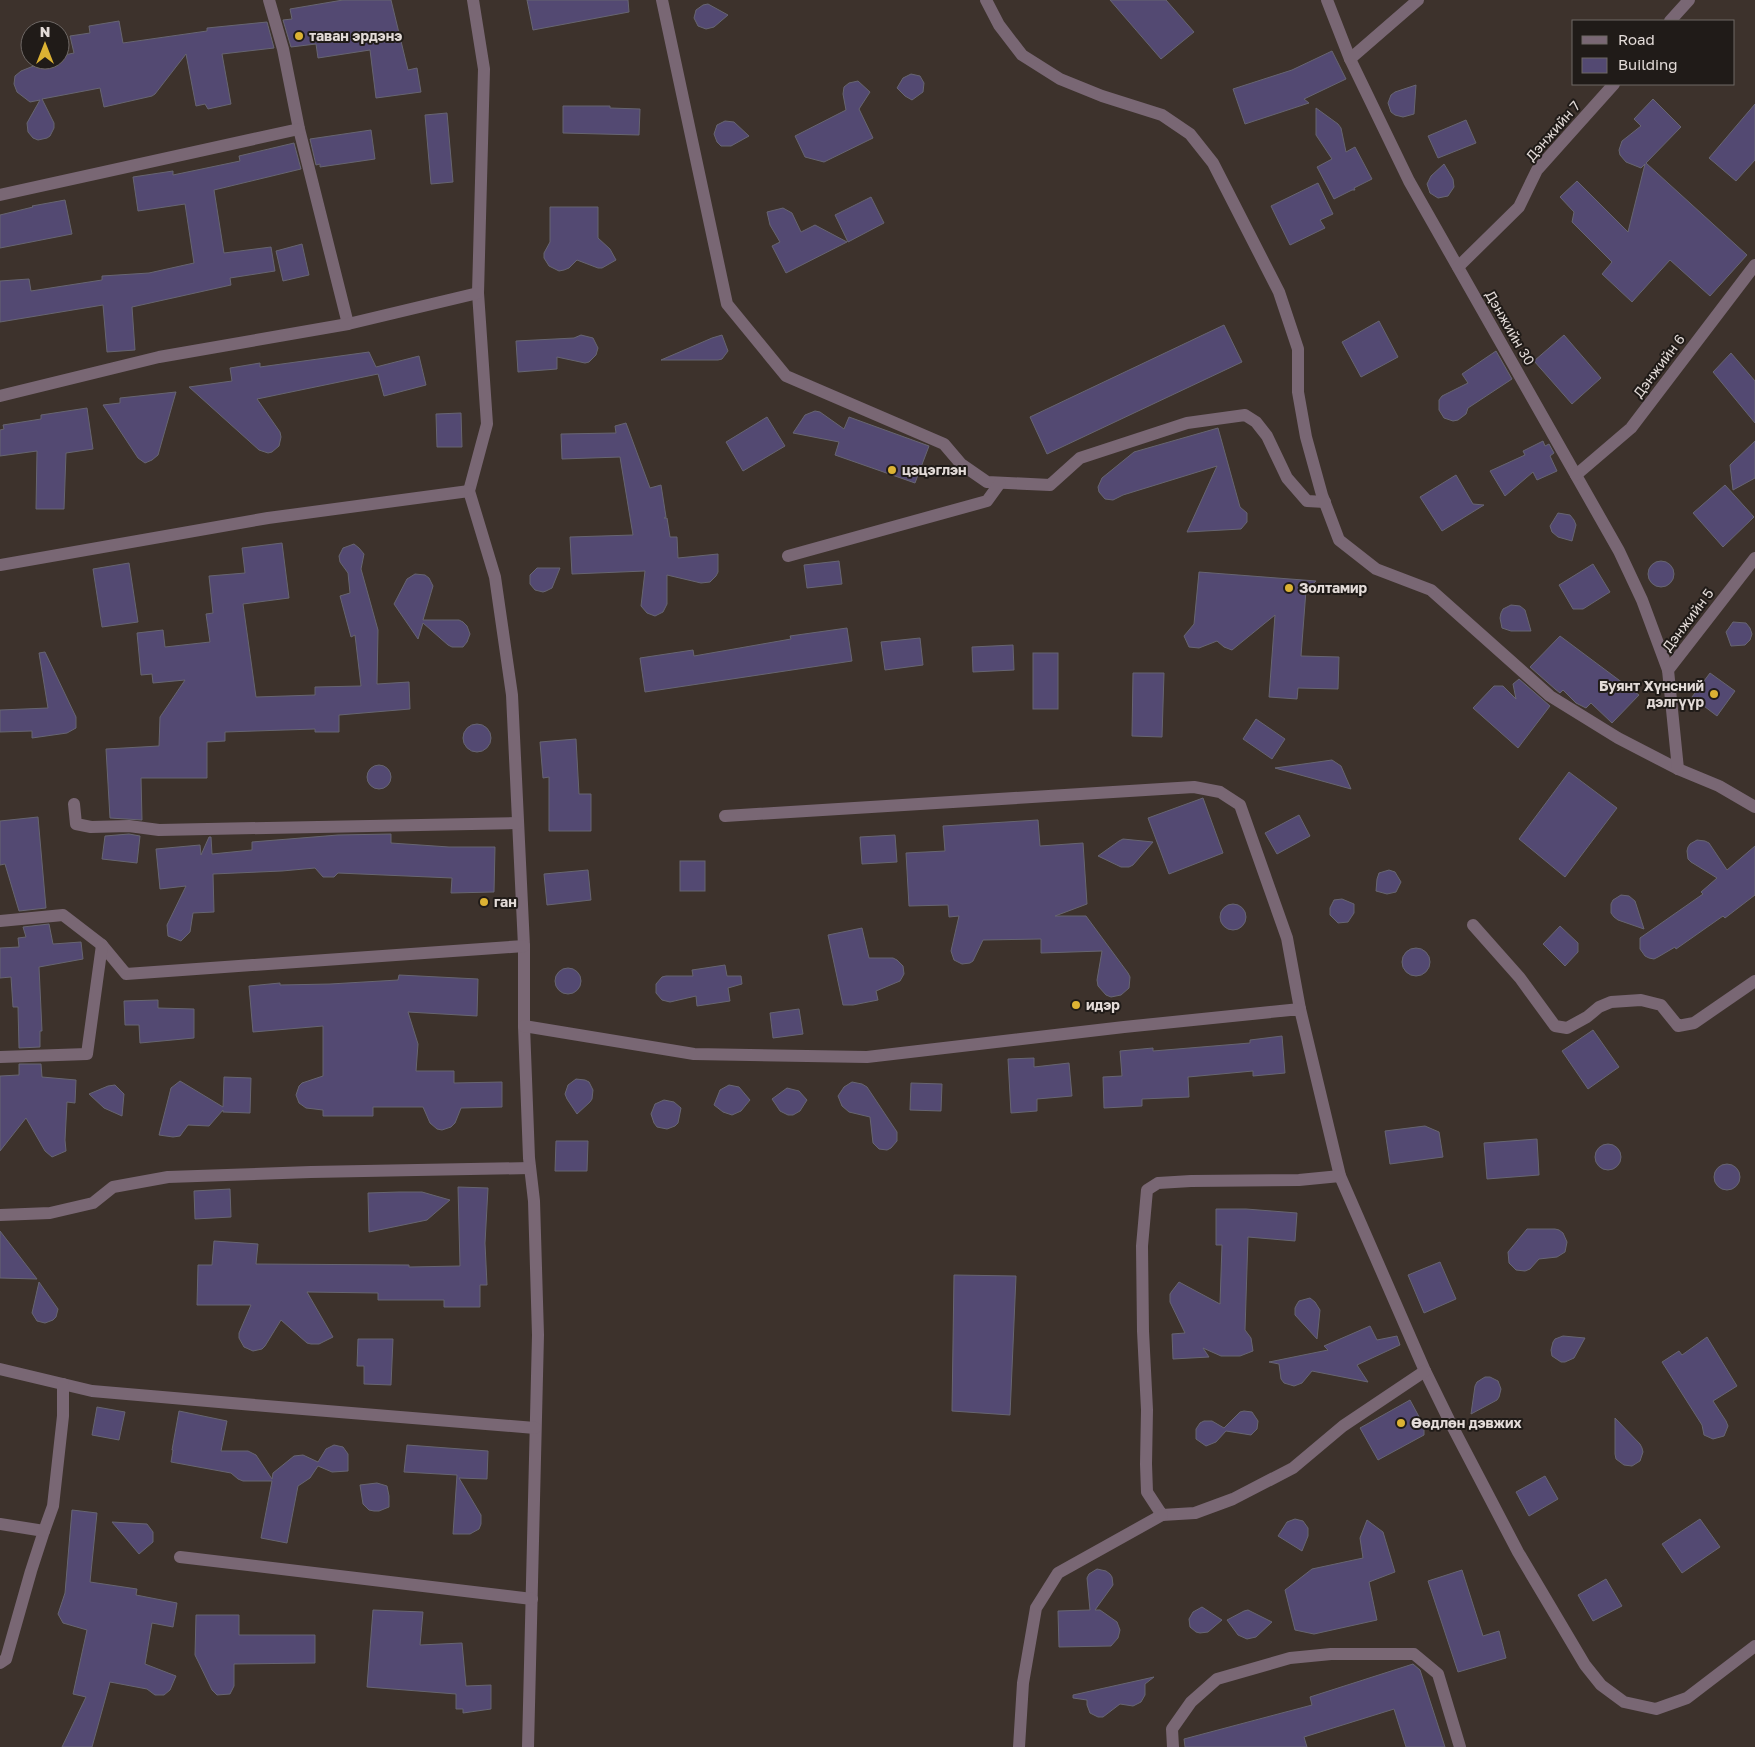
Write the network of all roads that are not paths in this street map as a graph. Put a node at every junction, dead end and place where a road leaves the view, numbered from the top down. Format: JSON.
{"nodes":[{"id":1,"x":269,"y":0,"type":"edge"},
{"id":2,"x":473,"y":0,"type":"edge"},
{"id":3,"x":662,"y":0,"type":"edge"},
{"id":4,"x":986,"y":0,"type":"edge"},
{"id":5,"x":1327,"y":0,"type":"edge"},
{"id":6,"x":1418,"y":0,"type":"edge"},
{"id":7,"x":1690,"y":0,"type":"edge"},
{"id":8,"x":1671,"y":20,"type":"edge"},
{"id":9,"x":1350,"y":59,"type":"junction"},
{"id":10,"x":1613,"y":85,"type":"edge"},
{"id":11,"x":299,"y":129,"type":"junction"},
{"id":12,"x":0,"y":196,"type":"edge"},
{"id":13,"x":1755,"y":265,"type":"edge"},
{"id":14,"x":1458,"y":267,"type":"junction"},
{"id":15,"x":478,"y":293,"type":"junction"},
{"id":16,"x":348,"y":324,"type":"junction"},
{"id":17,"x":0,"y":396,"type":"edge"},
{"id":18,"x":1576,"y":476,"type":"junction"},
{"id":19,"x":1000,"y":483,"type":"junction"},
{"id":20,"x":469,"y":491,"type":"junction"},
{"id":21,"x":1325,"y":502,"type":"junction"},
{"id":22,"x":788,"y":556,"type":"dead end"},
{"id":23,"x":1755,"y":558,"type":"edge"},
{"id":24,"x":0,"y":565,"type":"edge"},
{"id":25,"x":1668,"y":670,"type":"junction"},
{"id":26,"x":1678,"y":769,"type":"junction"},
{"id":27,"x":74,"y":804,"type":"dead end"},
{"id":28,"x":1755,"y":807,"type":"edge"},
{"id":29,"x":725,"y":816,"type":"dead end"},
{"id":30,"x":518,"y":823,"type":"junction"},
{"id":31,"x":0,"y":921,"type":"edge"},
{"id":32,"x":1474,"y":925,"type":"dead end"},
{"id":33,"x":102,"y":945,"type":"junction"},
{"id":34,"x":524,"y":946,"type":"junction"},
{"id":35,"x":1755,"y":981,"type":"edge"},
{"id":36,"x":1300,"y":1009,"type":"junction"},
{"id":37,"x":524,"y":1026,"type":"junction"},
{"id":38,"x":0,"y":1057,"type":"edge"},
{"id":39,"x":530,"y":1168,"type":"junction"},
{"id":40,"x":1340,"y":1176,"type":"junction"},
{"id":41,"x":0,"y":1216,"type":"edge"},
{"id":42,"x":0,"y":1369,"type":"edge"},
{"id":43,"x":1425,"y":1371,"type":"junction"},
{"id":44,"x":63,"y":1384,"type":"junction"},
{"id":45,"x":535,"y":1428,"type":"junction"},
{"id":46,"x":1162,"y":1515,"type":"junction"},
{"id":47,"x":0,"y":1524,"type":"edge"},
{"id":48,"x":44,"y":1531,"type":"junction"},
{"id":49,"x":180,"y":1557,"type":"dead end"},
{"id":50,"x":532,"y":1599,"type":"junction"},
{"id":51,"x":1755,"y":1646,"type":"edge"},
{"id":52,"x":0,"y":1663,"type":"edge"},
{"id":53,"x":528,"y":1747,"type":"edge"},
{"id":54,"x":1019,"y":1747,"type":"edge"},
{"id":55,"x":1173,"y":1747,"type":"edge"},
{"id":56,"x":1460,"y":1747,"type":"edge"}],
"edges":[{"from":1,"to":11,"type":"street"},
{"from":2,"to":15,"type":"street"},
{"from":3,"to":19,"type":"street"},
{"from":4,"to":21,"type":"street"},
{"from":5,"to":9,"type":"street","name":"Дэнжийн 30"},
{"from":6,"to":9,"type":"street"},
{"from":7,"to":8,"type":"street"},
{"from":9,"to":14,"type":"street","name":"Дэнжийн 30"},
{"from":10,"to":14,"type":"street","name":"Дэнжийн 7"},
{"from":11,"to":12,"type":"street"},
{"from":11,"to":16,"type":"street"},
{"from":13,"to":18,"type":"street","name":"Дэнжийн 6"},
{"from":14,"to":18,"type":"street","name":"Дэнжийн 30"},
{"from":15,"to":16,"type":"street"},
{"from":15,"to":20,"type":"street"},
{"from":16,"to":17,"type":"street"},
{"from":18,"to":25,"type":"street","name":"Дэнжийн 30"},
{"from":19,"to":21,"type":"street"},
{"from":19,"to":22,"type":"street"},
{"from":20,"to":24,"type":"street"},
{"from":20,"to":30,"type":"street"},
{"from":21,"to":26,"type":"street"},
{"from":23,"to":25,"type":"street","name":"Дэнжийн 5"},
{"from":25,"to":26,"type":"street","name":"Дэнжийн 5"},
{"from":26,"to":28,"type":"street"},
{"from":27,"to":30,"type":"street"},
{"from":29,"to":36,"type":"street"},
{"from":30,"to":34,"type":"street"},
{"from":31,"to":33,"type":"street"},
{"from":32,"to":35,"type":"street"},
{"from":33,"to":34,"type":"street"},
{"from":33,"to":38,"type":"street"},
{"from":34,"to":37,"type":"street"},
{"from":36,"to":37,"type":"street"},
{"from":36,"to":40,"type":"street"},
{"from":37,"to":39,"type":"street"},
{"from":39,"to":41,"type":"street"},
{"from":39,"to":45,"type":"street"},
{"from":40,"to":43,"type":"street"},
{"from":40,"to":46,"type":"street"},
{"from":42,"to":44,"type":"street"},
{"from":43,"to":46,"type":"street"},
{"from":43,"to":51,"type":"street"},
{"from":44,"to":45,"type":"street"},
{"from":44,"to":48,"type":"street"},
{"from":45,"to":50,"type":"street"},
{"from":46,"to":54,"type":"street"},
{"from":47,"to":48,"type":"street"},
{"from":48,"to":52,"type":"street"},
{"from":49,"to":50,"type":"street"},
{"from":50,"to":53,"type":"street"},
{"from":55,"to":56,"type":"street"}]}
